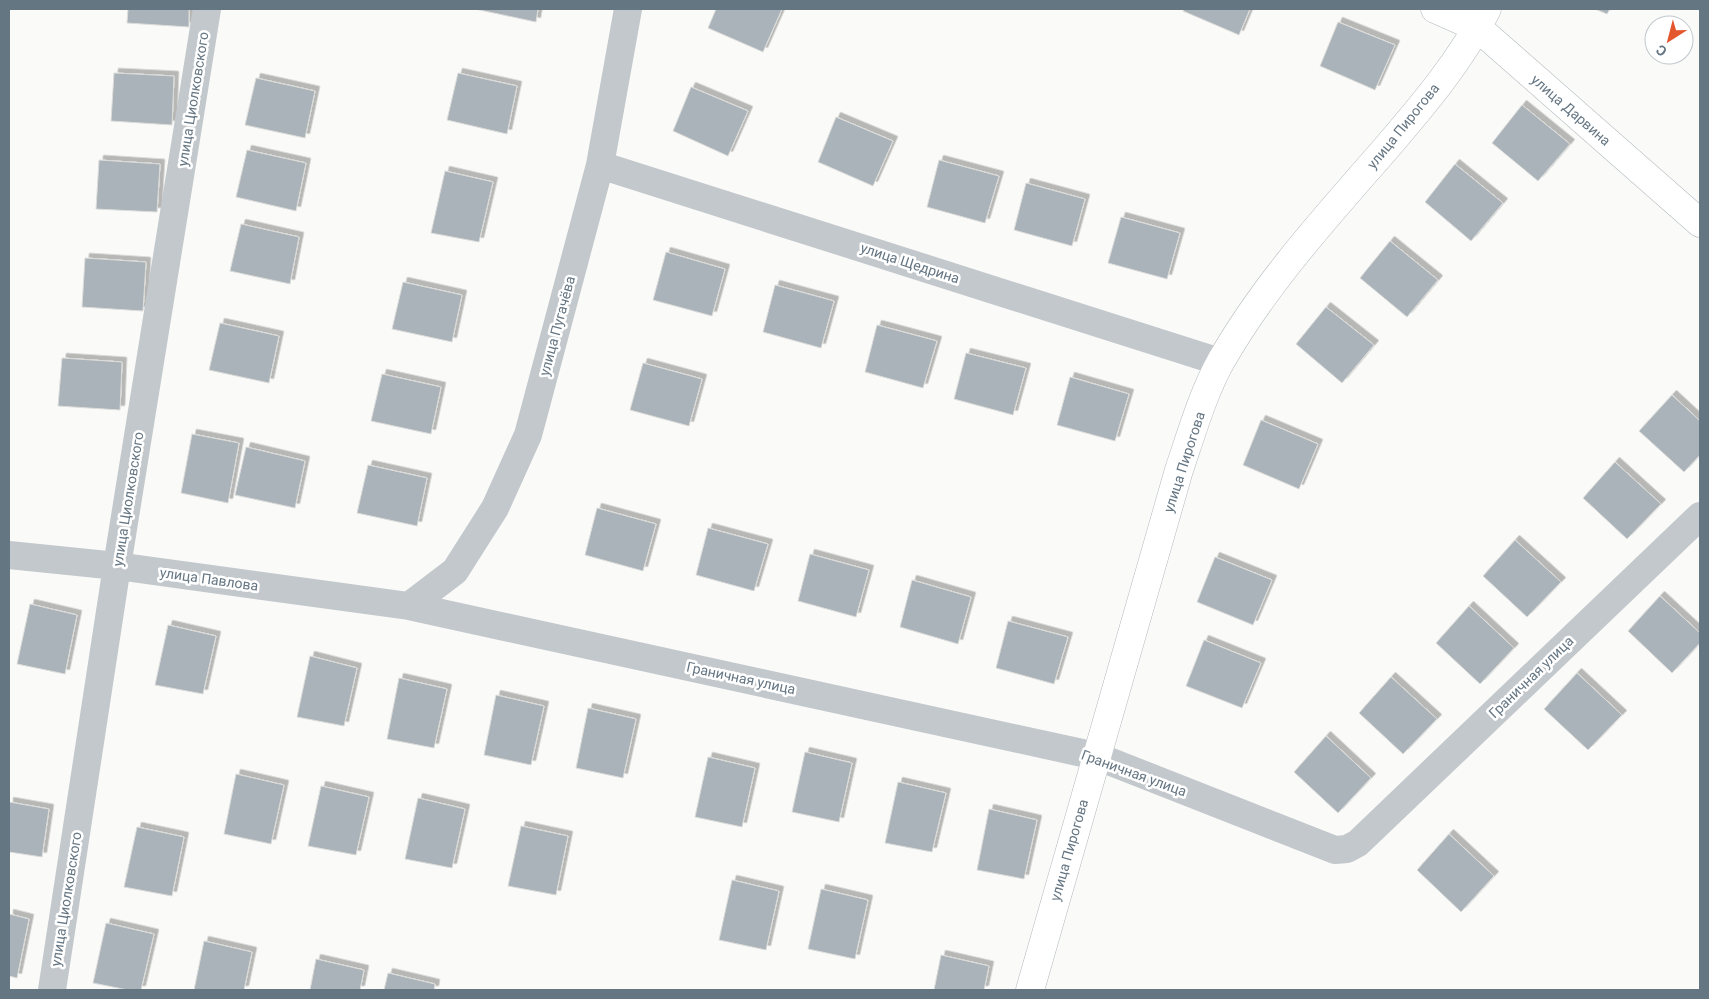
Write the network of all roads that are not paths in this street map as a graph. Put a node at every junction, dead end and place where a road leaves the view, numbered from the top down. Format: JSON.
{"nodes":[{"id":1,"x":207,"y":9,"type":"edge"},
{"id":2,"x":628,"y":9,"type":"edge"},
{"id":3,"x":1435,"y":9,"type":"edge"},
{"id":4,"x":1482,"y":18,"type":"edge"},
{"id":5,"x":600,"y":165,"type":"junction"},
{"id":6,"x":1700,"y":223,"type":"edge"},
{"id":7,"x":1220,"y":362,"type":"junction"},
{"id":8,"x":1700,"y":516,"type":"edge"},
{"id":9,"x":9,"y":555,"type":"edge"},
{"id":10,"x":117,"y":566,"type":"junction"},
{"id":11,"x":409,"y":606,"type":"junction"},
{"id":12,"x":1096,"y":756,"type":"junction"},
{"id":13,"x":52,"y":990,"type":"edge"},
{"id":14,"x":1030,"y":990,"type":"edge"}],
"edges":[{"from":1,"to":10,"type":"street","name":"улица Циолковского"},
{"from":2,"to":5,"type":"street","name":"улица Пугачёва"},
{"from":3,"to":4,"type":"street","name":"улица Дарвина"},
{"from":4,"to":6,"type":"street","name":"улица Дарвина"},
{"from":4,"to":7,"type":"street","name":"улица Пирогова"},
{"from":5,"to":7,"type":"street","name":"улица Щедрина"},
{"from":5,"to":11,"type":"street","name":"улица Пугачёва"},
{"from":7,"to":12,"type":"street","name":"улица Пирогова"},
{"from":8,"to":12,"type":"street","name":"Граничная улица"},
{"from":9,"to":10,"type":"street","name":"улица Павлова"},
{"from":10,"to":11,"type":"street","name":"улица Павлова"},
{"from":10,"to":13,"type":"street","name":"улица Циолковского"},
{"from":11,"to":12,"type":"street","name":"Граничная улица"},
{"from":12,"to":14,"type":"street","name":"улица Пирогова"}]}
